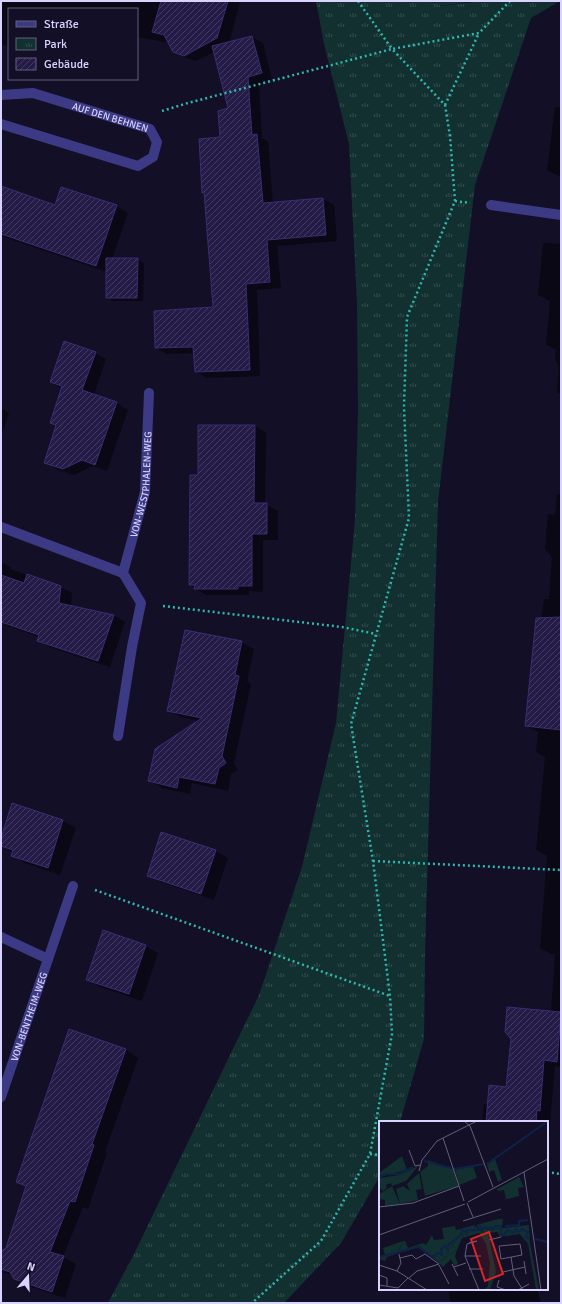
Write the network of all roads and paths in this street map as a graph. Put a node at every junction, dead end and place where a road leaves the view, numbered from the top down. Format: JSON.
{"nodes":[{"id":1,"x":358,"y":1,"type":"edge"},
{"id":2,"x":510,"y":1,"type":"edge"},
{"id":3,"x":479,"y":33,"type":"junction"},
{"id":4,"x":392,"y":50,"type":"junction"},
{"id":5,"x":1,"y":95,"type":"edge"},
{"id":6,"x":445,"y":105,"type":"junction"},
{"id":7,"x":127,"y":122,"type":"junction"},
{"id":8,"x":1,"y":124,"type":"edge"},
{"id":9,"x":491,"y":205,"type":"dead end"},
{"id":10,"x":561,"y":215,"type":"edge"},
{"id":11,"x":149,"y":394,"type":"dead end"},
{"id":12,"x":1,"y":527,"type":"edge"},
{"id":13,"x":123,"y":573,"type":"junction"},
{"id":14,"x":141,"y":603,"type":"junction"},
{"id":15,"x":376,"y":634,"type":"junction"},
{"id":16,"x":118,"y":736,"type":"dead end"},
{"id":17,"x":373,"y":861,"type":"junction"},
{"id":18,"x":561,"y":870,"type":"edge"},
{"id":19,"x":73,"y":886,"type":"joint"},
{"id":20,"x":1,"y":937,"type":"edge"},
{"id":21,"x":48,"y":959,"type":"junction"},
{"id":22,"x":390,"y":996,"type":"junction"},
{"id":23,"x":1,"y":1097,"type":"edge"},
{"id":24,"x":370,"y":1154,"type":"junction"},
{"id":25,"x":379,"y":1155,"type":"edge"},
{"id":26,"x":548,"y":1172,"type":"edge"},
{"id":27,"x":561,"y":1174,"type":"edge"},
{"id":28,"x":252,"y":1303,"type":"edge"}],
"edges":[{"from":1,"to":4,"type":"path"},
{"from":2,"to":3,"type":"path"},
{"from":3,"to":4,"type":"path"},
{"from":3,"to":6,"type":"path"},
{"from":4,"to":6,"type":"path"},
{"from":4,"to":7,"type":"path"},
{"from":5,"to":7,"type":"street","name":"AUF DEN BEHNEN"},
{"from":6,"to":15,"type":"path"},
{"from":7,"to":8,"type":"street","name":"AUF DEN BEHNEN"},
{"from":9,"to":10,"type":"street"},
{"from":11,"to":13,"type":"street","name":"VON-WESTPHALEN-WEG"},
{"from":12,"to":13,"type":"street"},
{"from":13,"to":14,"type":"street"},
{"from":14,"to":15,"type":"path"},
{"from":14,"to":16,"type":"street"},
{"from":15,"to":17,"type":"path"},
{"from":17,"to":18,"type":"path"},
{"from":17,"to":22,"type":"path"},
{"from":19,"to":21,"type":"street","name":"VON-BENTHEIM-WEG"},
{"from":19,"to":22,"type":"path"},
{"from":20,"to":21,"type":"street","name":"VON-BENTHEIM-WEG"},
{"from":21,"to":23,"type":"street","name":"VON-BENTHEIM-WEG"},
{"from":22,"to":24,"type":"path"},
{"from":24,"to":25,"type":"path"},
{"from":24,"to":28,"type":"path"},
{"from":26,"to":27,"type":"path"}]}
